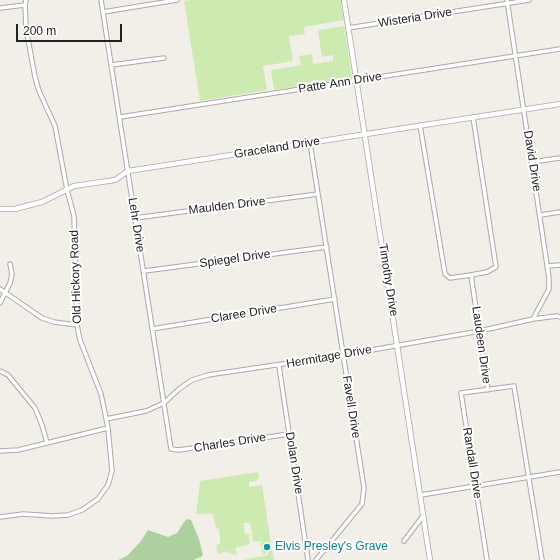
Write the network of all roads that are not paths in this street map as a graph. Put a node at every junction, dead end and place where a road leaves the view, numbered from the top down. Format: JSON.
{"nodes":[{"id":1,"x":26,"y":0,"type":"edge"},
{"id":2,"x":101,"y":0,"type":"edge"},
{"id":3,"x":177,"y":0,"type":"edge"},
{"id":4,"x":344,"y":0,"type":"edge"},
{"id":5,"x":529,"y":0,"type":"edge"},
{"id":6,"x":155,"y":2,"type":"edge"},
{"id":7,"x":507,"y":2,"type":"edge"},
{"id":8,"x":25,"y":5,"type":"junction"},
{"id":9,"x":0,"y":8,"type":"edge"},
{"id":10,"x":103,"y":12,"type":"junction"},
{"id":11,"x":348,"y":28,"type":"junction"},
{"id":12,"x":560,"y":49,"type":"edge"},
{"id":13,"x":515,"y":56,"type":"junction"},
{"id":14,"x":164,"y":58,"type":"dead end"},
{"id":15,"x":112,"y":65,"type":"junction"},
{"id":16,"x":357,"y":81,"type":"junction"},
{"id":17,"x":560,"y":104,"type":"edge"},
{"id":18,"x":524,"y":110,"type":"junction"},
{"id":19,"x":120,"y":117,"type":"junction"},
{"id":20,"x":473,"y":117,"type":"junction"},
{"id":21,"x":420,"y":125,"type":"junction"},
{"id":22,"x":365,"y":134,"type":"junction"},
{"id":23,"x":310,"y":143,"type":"junction"},
{"id":24,"x":560,"y":158,"type":"edge"},
{"id":25,"x":532,"y":162,"type":"junction"},
{"id":26,"x":128,"y":171,"type":"junction"},
{"id":27,"x":67,"y":190,"type":"junction"},
{"id":28,"x":318,"y":194,"type":"junction"},
{"id":29,"x":0,"y":209,"type":"edge"},
{"id":30,"x":560,"y":212,"type":"edge"},
{"id":31,"x":540,"y":215,"type":"junction"},
{"id":32,"x":135,"y":218,"type":"junction"},
{"id":33,"x":327,"y":247,"type":"junction"},
{"id":34,"x":10,"y":264,"type":"dead end"},
{"id":35,"x":560,"y":265,"type":"edge"},
{"id":36,"x":547,"y":266,"type":"junction"},
{"id":37,"x":144,"y":271,"type":"junction"},
{"id":38,"x":471,"y":275,"type":"junction"},
{"id":39,"x":0,"y":289,"type":"edge"},
{"id":40,"x":5,"y":293,"type":"junction"},
{"id":41,"x":335,"y":299,"type":"junction"},
{"id":42,"x":0,"y":303,"type":"edge"},
{"id":43,"x":560,"y":316,"type":"edge"},
{"id":44,"x":532,"y":319,"type":"junction"},
{"id":45,"x":76,"y":325,"type":"junction"},
{"id":46,"x":152,"y":328,"type":"junction"},
{"id":47,"x":480,"y":331,"type":"junction"},
{"id":48,"x":398,"y":345,"type":"junction"},
{"id":49,"x":343,"y":355,"type":"junction"},
{"id":50,"x":279,"y":366,"type":"junction"},
{"id":51,"x":0,"y":371,"type":"edge"},
{"id":52,"x":488,"y":390,"type":"junction"},
{"id":53,"x":164,"y":402,"type":"junction"},
{"id":54,"x":106,"y":419,"type":"junction"},
{"id":55,"x":108,"y":428,"type":"junction"},
{"id":56,"x":289,"y":434,"type":"junction"},
{"id":57,"x":47,"y":443,"type":"junction"},
{"id":58,"x":171,"y":449,"type":"joint"},
{"id":59,"x":0,"y":451,"type":"edge"},
{"id":60,"x":560,"y":472,"type":"edge"},
{"id":61,"x":529,"y":478,"type":"junction"},
{"id":62,"x":475,"y":487,"type":"junction"},
{"id":63,"x":421,"y":495,"type":"junction"},
{"id":64,"x":424,"y":516,"type":"junction"},
{"id":65,"x":0,"y":517,"type":"edge"},
{"id":66,"x":404,"y":540,"type":"dead end"},
{"id":67,"x":308,"y":560,"type":"edge"},
{"id":68,"x":316,"y":560,"type":"edge"},
{"id":69,"x":430,"y":560,"type":"edge"},
{"id":70,"x":487,"y":560,"type":"edge"},
{"id":71,"x":542,"y":560,"type":"edge"}],
"edges":[{"from":1,"to":8,"type":"street","name":"Old Hickory Road"},
{"from":2,"to":10,"type":"street","name":"Lehr Drive"},
{"from":3,"to":6,"type":"street"},
{"from":4,"to":11,"type":"street","name":"Timothy Drive"},
{"from":5,"to":7,"type":"street","name":"Wisteria Drive"},
{"from":6,"to":10,"type":"street"},
{"from":7,"to":11,"type":"street","name":"Wisteria Drive"},
{"from":7,"to":13,"type":"street","name":"David Drive"},
{"from":8,"to":9,"type":"street"},
{"from":8,"to":27,"type":"street","name":"Old Hickory Road"},
{"from":10,"to":15,"type":"street","name":"Lehr Drive"},
{"from":11,"to":16,"type":"street","name":"Timothy Drive"},
{"from":12,"to":13,"type":"street","name":"Patte Ann Drive"},
{"from":13,"to":16,"type":"street","name":"Patte Ann Drive"},
{"from":13,"to":18,"type":"street","name":"David Drive"},
{"from":14,"to":15,"type":"street"},
{"from":15,"to":19,"type":"street","name":"Lehr Drive"},
{"from":16,"to":19,"type":"street","name":"Patte Ann Drive"},
{"from":16,"to":22,"type":"street","name":"Timothy Drive"},
{"from":17,"to":18,"type":"street","name":"Graceland Drive"},
{"from":18,"to":20,"type":"street","name":"Graceland Drive"},
{"from":18,"to":25,"type":"street","name":"David Drive"},
{"from":19,"to":26,"type":"street","name":"Lehr Drive"},
{"from":20,"to":21,"type":"street","name":"Graceland Drive"},
{"from":20,"to":38,"type":"street"},
{"from":21,"to":22,"type":"street","name":"Graceland Drive"},
{"from":21,"to":38,"type":"street"},
{"from":22,"to":23,"type":"street","name":"Graceland Drive"},
{"from":22,"to":48,"type":"street","name":"Timothy Drive"},
{"from":23,"to":26,"type":"street","name":"Graceland Drive"},
{"from":23,"to":28,"type":"street","name":"Favell Drive"},
{"from":24,"to":25,"type":"street"},
{"from":25,"to":31,"type":"street","name":"David Drive"},
{"from":26,"to":27,"type":"street","name":"Graceland Drive"},
{"from":26,"to":32,"type":"street","name":"Lehr Drive"},
{"from":27,"to":29,"type":"street","name":"Graceland Drive"},
{"from":27,"to":45,"type":"street","name":"Old Hickory Road"},
{"from":28,"to":32,"type":"street","name":"Maulden Drive"},
{"from":28,"to":33,"type":"street","name":"Favell Drive"},
{"from":30,"to":31,"type":"street"},
{"from":31,"to":36,"type":"street","name":"David Drive"},
{"from":32,"to":37,"type":"street","name":"Lehr Drive"},
{"from":33,"to":37,"type":"street","name":"Spiegel Drive"},
{"from":33,"to":41,"type":"street","name":"Favell Drive"},
{"from":34,"to":40,"type":"street"},
{"from":35,"to":36,"type":"street"},
{"from":36,"to":44,"type":"street","name":"David Drive"},
{"from":37,"to":46,"type":"street","name":"Lehr Drive"},
{"from":38,"to":47,"type":"street","name":"Laudeen Drive"},
{"from":39,"to":40,"type":"street"},
{"from":40,"to":42,"type":"street"},
{"from":40,"to":45,"type":"street"},
{"from":41,"to":46,"type":"street","name":"Claree Drive"},
{"from":41,"to":49,"type":"street","name":"Favell Drive"},
{"from":43,"to":44,"type":"street","name":"Hermitage Drive"},
{"from":44,"to":47,"type":"street","name":"Hermitage Drive"},
{"from":45,"to":54,"type":"street","name":"Old Hickory Road"},
{"from":46,"to":53,"type":"street","name":"Lehr Drive"},
{"from":47,"to":48,"type":"street","name":"Hermitage Drive"},
{"from":47,"to":52,"type":"street","name":"Laudeen Drive"},
{"from":48,"to":49,"type":"street","name":"Hermitage Drive"},
{"from":48,"to":63,"type":"street","name":"Timothy Drive"},
{"from":49,"to":50,"type":"street","name":"Hermitage Drive"},
{"from":49,"to":68,"type":"street","name":"Favell Drive"},
{"from":50,"to":53,"type":"street","name":"Hermitage Drive"},
{"from":50,"to":56,"type":"street","name":"Dolan Drive"},
{"from":51,"to":57,"type":"street"},
{"from":52,"to":61,"type":"street","name":"Laudeen Drive"},
{"from":52,"to":62,"type":"street","name":"Randall Drive"},
{"from":53,"to":54,"type":"street","name":"Hermitage Drive"},
{"from":53,"to":58,"type":"street","name":"Lehr Drive"},
{"from":54,"to":55,"type":"street","name":"Old Hickory Road"},
{"from":55,"to":57,"type":"street"},
{"from":55,"to":65,"type":"street","name":"Old Hickory Road"},
{"from":56,"to":58,"type":"street","name":"Charles Drive"},
{"from":56,"to":67,"type":"street","name":"Dolan Drive"},
{"from":57,"to":59,"type":"street"},
{"from":60,"to":61,"type":"street"},
{"from":61,"to":62,"type":"street"},
{"from":61,"to":71,"type":"street","name":"Laudeen Drive"},
{"from":62,"to":63,"type":"street"},
{"from":62,"to":70,"type":"street","name":"Randall Drive"},
{"from":63,"to":64,"type":"street","name":"Timothy Drive"},
{"from":64,"to":66,"type":"street"},
{"from":64,"to":69,"type":"street","name":"Timothy Drive"}]}
